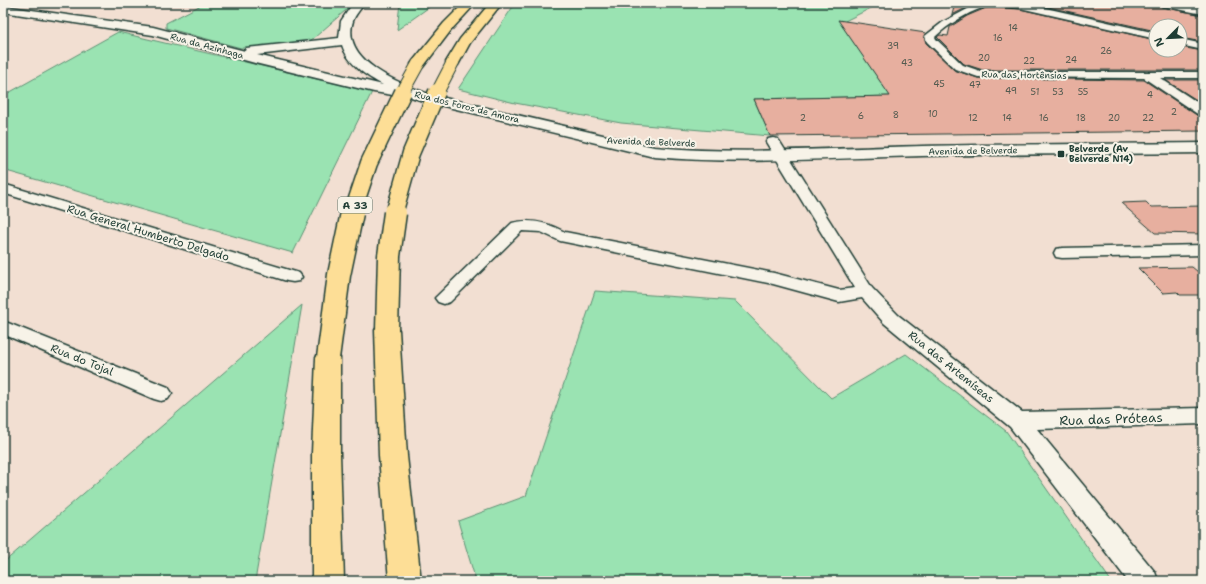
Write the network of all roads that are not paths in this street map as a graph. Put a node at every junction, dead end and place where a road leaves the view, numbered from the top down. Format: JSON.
{"nodes":[{"id":1,"x":359,"y":3,"type":"edge"},
{"id":2,"x":470,"y":3,"type":"edge"},
{"id":3,"x":496,"y":3,"type":"edge"},
{"id":4,"x":1162,"y":3,"type":"edge"},
{"id":5,"x":3,"y":9,"type":"edge"},
{"id":6,"x":1203,"y":11,"type":"edge"},
{"id":7,"x":348,"y":17,"type":"junction"},
{"id":8,"x":1148,"y":34,"type":"edge"},
{"id":9,"x":345,"y":41,"type":"junction"},
{"id":10,"x":1188,"y":44,"type":"edge"},
{"id":11,"x":305,"y":46,"type":"junction"},
{"id":12,"x":1203,"y":47,"type":"edge"},
{"id":13,"x":223,"y":49,"type":"junction"},
{"id":14,"x":246,"y":56,"type":"junction"},
{"id":15,"x":1147,"y":75,"type":"junction"},
{"id":16,"x":1203,"y":75,"type":"edge"},
{"id":17,"x":410,"y":93,"type":"junction"},
{"id":18,"x":1203,"y":112,"type":"edge"},
{"id":19,"x":1203,"y":137,"type":"edge"},
{"id":20,"x":602,"y":140,"type":"joint"},
{"id":21,"x":1203,"y":148,"type":"edge"},
{"id":22,"x":777,"y":149,"type":"junction"},
{"id":23,"x":3,"y":188,"type":"edge"},
{"id":24,"x":1202,"y":251,"type":"edge"},
{"id":25,"x":1062,"y":253,"type":"dead end"},
{"id":26,"x":294,"y":278,"type":"dead end"},
{"id":27,"x":866,"y":292,"type":"junction"},
{"id":28,"x":444,"y":298,"type":"dead end"},
{"id":29,"x":3,"y":327,"type":"edge"},
{"id":30,"x":161,"y":393,"type":"dead end"},
{"id":31,"x":1203,"y":416,"type":"edge"},
{"id":32,"x":1018,"y":421,"type":"junction"},
{"id":33,"x":328,"y":581,"type":"edge"},
{"id":34,"x":406,"y":581,"type":"edge"},
{"id":35,"x":1145,"y":581,"type":"edge"}],
"edges":[{"from":1,"to":7,"type":"main road"},
{"from":2,"to":33,"type":"highway","number":"A 33","bridge":true},
{"from":3,"to":34,"type":"highway","bridge":true},
{"from":4,"to":6,"type":"street"},
{"from":5,"to":13,"type":"main road","name":"Rua da Azinhaga"},
{"from":7,"to":9,"type":"main road"},
{"from":7,"to":11,"type":"main road"},
{"from":8,"to":15,"type":"street","name":"Rua das Hortênsias"},
{"from":9,"to":11,"type":"main road"},
{"from":9,"to":14,"type":"main road"},
{"from":9,"to":17,"type":"main road","name":"Rua dos Foros de Amora"},
{"from":10,"to":12,"type":"street"},
{"from":11,"to":13,"type":"main road"},
{"from":13,"to":14,"type":"main road","name":"Rua da Azinhaga"},
{"from":14,"to":17,"type":"main road","name":"Rua da Azinhaga"},
{"from":15,"to":16,"type":"street","name":"Rua das Hortênsias"},
{"from":15,"to":18,"type":"street"},
{"from":17,"to":20,"type":"main road","name":"Rua dos Foros de Amora"},
{"from":19,"to":22,"type":"main road","name":"Avenida de Belverde"},
{"from":20,"to":22,"type":"main road","name":"Avenida de Belverde"},
{"from":21,"to":22,"type":"main road","name":"Avenida de Belverde"},
{"from":22,"to":27,"type":"street","name":"Rua das Artemíseas"},
{"from":23,"to":26,"type":"street","name":"Rua General Humberto Delgado"},
{"from":24,"to":25,"type":"street"},
{"from":27,"to":28,"type":"street"},
{"from":27,"to":32,"type":"street","name":"Rua das Artemíseas"},
{"from":29,"to":30,"type":"street","name":"Rua do Tojal"},
{"from":31,"to":32,"type":"street","name":"Rua das Próteas"},
{"from":32,"to":35,"type":"street","name":"Rua das Artemíseas"}]}
